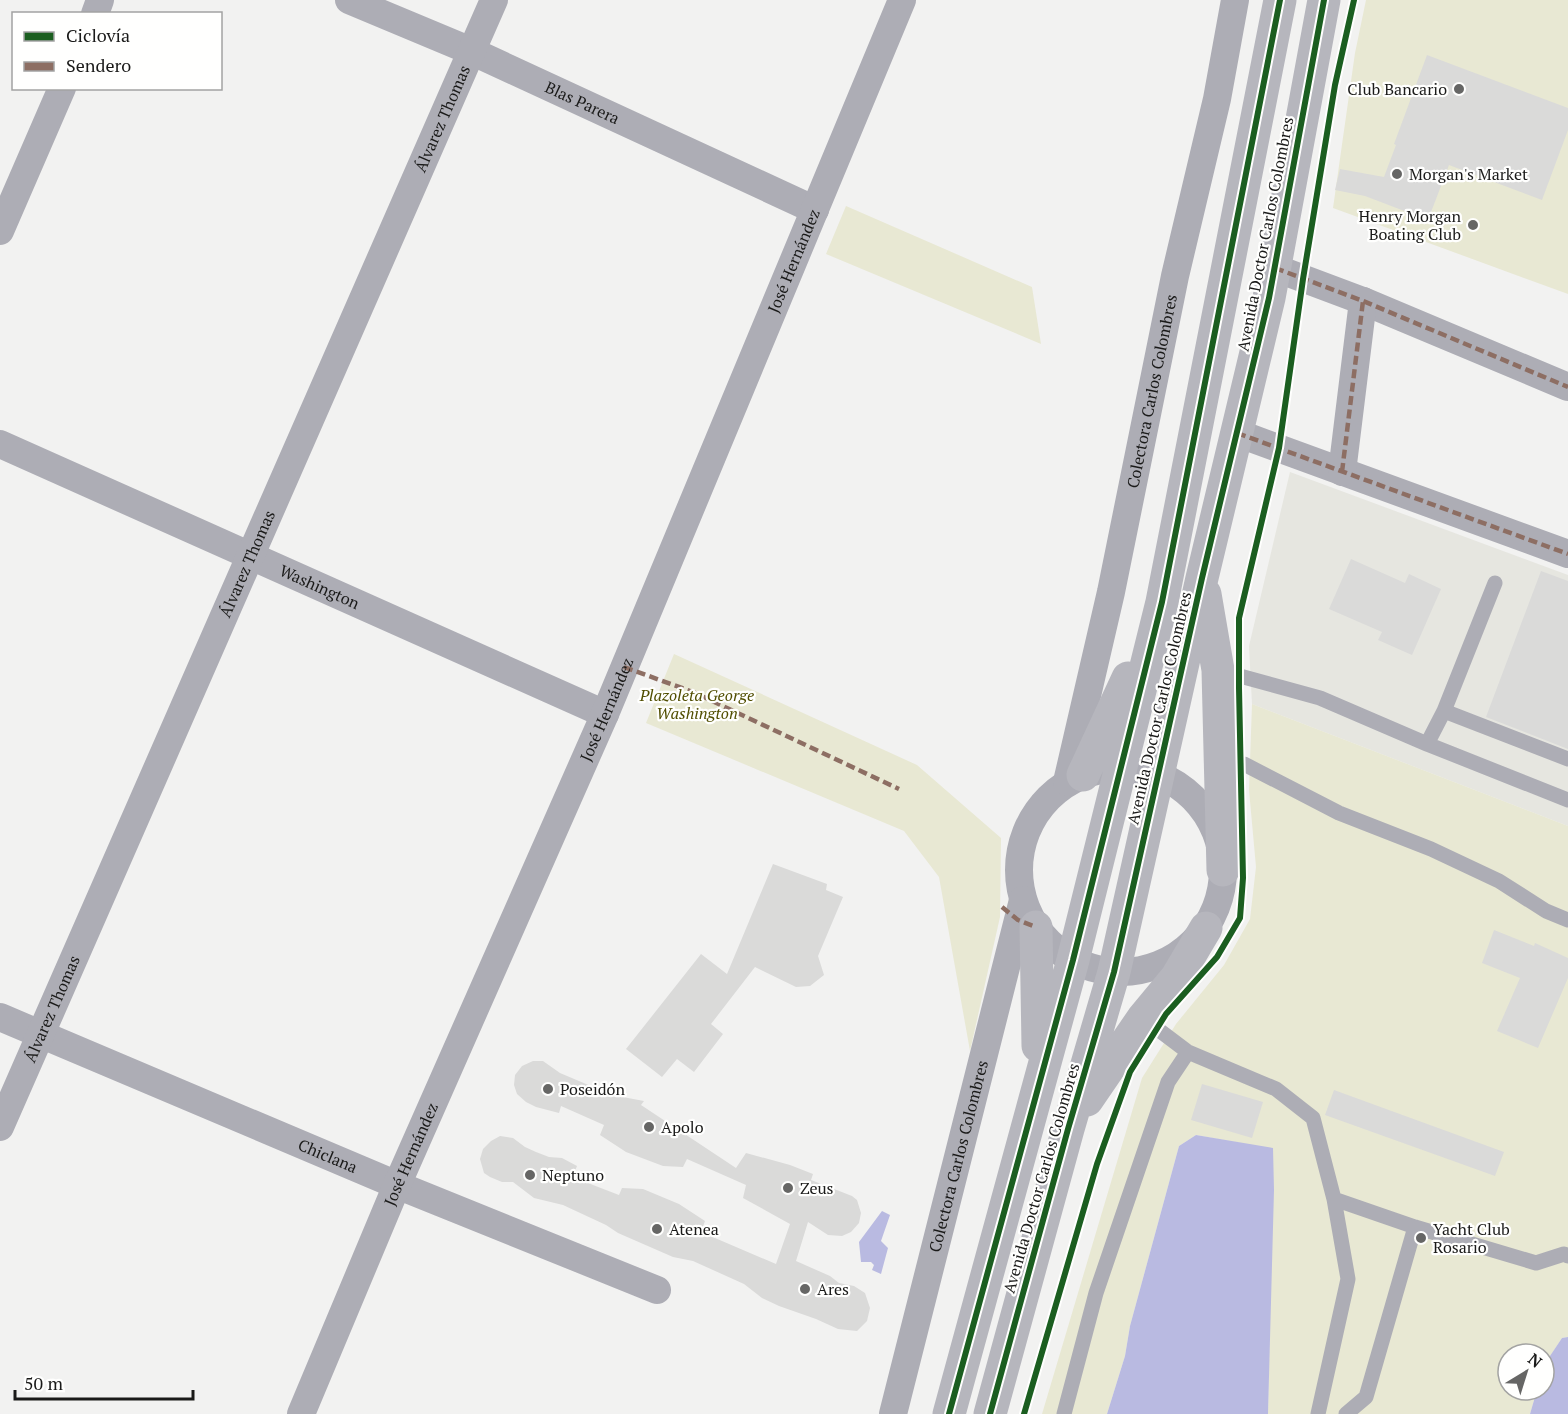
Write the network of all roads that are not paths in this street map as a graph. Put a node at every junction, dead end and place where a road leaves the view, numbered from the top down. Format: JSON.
{"nodes":[{"id":1,"x":349,"y":0,"type":"edge"},
{"id":2,"x":494,"y":0,"type":"edge"},
{"id":3,"x":902,"y":0,"type":"edge"},
{"id":4,"x":1235,"y":0,"type":"edge"},
{"id":5,"x":1280,"y":0,"type":"edge"},
{"id":6,"x":1323,"y":0,"type":"edge"},
{"id":7,"x":471,"y":51,"type":"junction"},
{"id":8,"x":61,"y":90,"type":"edge"},
{"id":9,"x":815,"y":210,"type":"junction"},
{"id":10,"x":0,"y":231,"type":"edge"},
{"id":11,"x":1275,"y":268,"type":"junction"},
{"id":12,"x":1363,"y":301,"type":"junction"},
{"id":13,"x":1568,"y":387,"type":"edge"},
{"id":14,"x":1237,"y":433,"type":"junction"},
{"id":15,"x":0,"y":444,"type":"edge"},
{"id":16,"x":1342,"y":472,"type":"junction"},
{"id":17,"x":1568,"y":554,"type":"edge"},
{"id":18,"x":250,"y":556,"type":"junction"},
{"id":19,"x":1202,"y":578,"type":"junction"},
{"id":20,"x":1495,"y":583,"type":"dead end"},
{"id":21,"x":1162,"y":602,"type":"junction"},
{"id":22,"x":1218,"y":670,"type":"junction"},
{"id":23,"x":1444,"y":711,"type":"junction"},
{"id":24,"x":605,"y":714,"type":"junction"},
{"id":25,"x":1427,"y":744,"type":"junction"},
{"id":26,"x":1221,"y":759,"type":"junction"},
{"id":27,"x":1568,"y":759,"type":"edge"},
{"id":28,"x":1121,"y":767,"type":"junction"},
{"id":29,"x":1158,"y":774,"type":"junction"},
{"id":30,"x":1075,"y":778,"type":"junction"},
{"id":31,"x":1568,"y":800,"type":"edge"},
{"id":32,"x":1223,"y":870,"type":"junction"},
{"id":33,"x":1030,"y":914,"type":"junction"},
{"id":34,"x":1568,"y":920,"type":"edge"},
{"id":35,"x":1206,"y":928,"type":"junction"},
{"id":36,"x":1073,"y":960,"type":"junction"},
{"id":37,"x":1114,"y":972,"type":"junction"},
{"id":38,"x":0,"y":1017,"type":"edge"},
{"id":39,"x":1143,"y":1018,"type":"junction"},
{"id":40,"x":40,"y":1035,"type":"junction"},
{"id":41,"x":1188,"y":1052,"type":"junction"},
{"id":42,"x":1039,"y":1085,"type":"junction"},
{"id":43,"x":0,"y":1127,"type":"edge"},
{"id":44,"x":1068,"y":1129,"type":"junction"},
{"id":45,"x":397,"y":1185,"type":"junction"},
{"id":46,"x":1334,"y":1198,"type":"junction"},
{"id":47,"x":1415,"y":1227,"type":"junction"},
{"id":48,"x":1568,"y":1256,"type":"edge"},
{"id":49,"x":657,"y":1290,"type":"dead end"},
{"id":50,"x":1320,"y":1413,"type":"edge"},
{"id":51,"x":301,"y":1414,"type":"edge"},
{"id":52,"x":893,"y":1414,"type":"edge"},
{"id":53,"x":949,"y":1414,"type":"edge"},
{"id":54,"x":990,"y":1414,"type":"edge"},
{"id":55,"x":1064,"y":1414,"type":"edge"},
{"id":56,"x":1346,"y":1414,"type":"edge"}],
"edges":[{"from":1,"to":7,"type":"street","name":"Blas Parera"},
{"from":2,"to":7,"type":"street","name":"Álvarez Thomas"},
{"from":3,"to":9,"type":"street","name":"José Hernández"},
{"from":4,"to":30,"type":"street","name":"Colectora Carlos Colombres"},
{"from":5,"to":21,"type":"main road","name":"Avenida Doctor Carlos Colombres"},
{"from":6,"to":11,"type":"main road","name":"Avenida Doctor Carlos Colombres"},
{"from":7,"to":9,"type":"street","name":"Blas Parera"},
{"from":7,"to":18,"type":"street","name":"Álvarez Thomas"},
{"from":8,"to":10,"type":"street"},
{"from":9,"to":24,"type":"street","name":"José Hernández"},
{"from":11,"to":12,"type":"street"},
{"from":11,"to":14,"type":"main road","name":"Avenida Doctor Carlos Colombres"},
{"from":12,"to":13,"type":"street"},
{"from":12,"to":16,"type":"street"},
{"from":14,"to":16,"type":"street"},
{"from":14,"to":19,"type":"main road","name":"Avenida Doctor Carlos Colombres"},
{"from":15,"to":18,"type":"street","name":"Washington"},
{"from":16,"to":17,"type":"street"},
{"from":18,"to":24,"type":"street","name":"Washington"},
{"from":18,"to":40,"type":"street","name":"Álvarez Thomas"},
{"from":19,"to":22,"type":"main road"},
{"from":19,"to":29,"type":"main road","name":"Avenida Doctor Carlos Colombres"},
{"from":20,"to":23,"type":"lane"},
{"from":21,"to":28,"type":"main road","name":"Avenida Doctor Carlos Colombres"},
{"from":21,"to":30,"type":"main road"},
{"from":22,"to":25,"type":"lane"},
{"from":22,"to":26,"type":"main road"},
{"from":23,"to":25,"type":"lane"},
{"from":23,"to":27,"type":"lane"},
{"from":24,"to":45,"type":"street","name":"José Hernández"},
{"from":25,"to":31,"type":"lane"},
{"from":26,"to":32,"type":"main road"},
{"from":26,"to":34,"type":"lane"},
{"from":28,"to":29,"type":"street"},
{"from":28,"to":30,"type":"street"},
{"from":28,"to":36,"type":"main road","name":"Avenida Doctor Carlos Colombres"},
{"from":29,"to":32,"type":"street"},
{"from":29,"to":37,"type":"main road","name":"Avenida Doctor Carlos Colombres"},
{"from":30,"to":33,"type":"street"},
{"from":32,"to":35,"type":"street"},
{"from":33,"to":36,"type":"street"},
{"from":33,"to":42,"type":"main road"},
{"from":33,"to":52,"type":"street","name":"Colectora Carlos Colombres"},
{"from":35,"to":37,"type":"street"},
{"from":35,"to":39,"type":"main road"},
{"from":36,"to":37,"type":"street"},
{"from":36,"to":42,"type":"main road","name":"Avenida Doctor Carlos Colombres"},
{"from":37,"to":44,"type":"main road","name":"Avenida Doctor Carlos Colombres"},
{"from":38,"to":40,"type":"street","name":"Chiclana"},
{"from":39,"to":41,"type":"lane"},
{"from":39,"to":44,"type":"main road"},
{"from":40,"to":43,"type":"street","name":"Álvarez Thomas"},
{"from":40,"to":45,"type":"street","name":"Chiclana"},
{"from":41,"to":46,"type":"lane"},
{"from":41,"to":55,"type":"lane"},
{"from":42,"to":53,"type":"main road","name":"Avenida Doctor Carlos Colombres"},
{"from":44,"to":54,"type":"main road","name":"Avenida Doctor Carlos Colombres"},
{"from":45,"to":49,"type":"street","name":"Chiclana"},
{"from":45,"to":51,"type":"street","name":"José Hernández"},
{"from":46,"to":47,"type":"lane"},
{"from":46,"to":50,"type":"lane"},
{"from":47,"to":48,"type":"lane"},
{"from":47,"to":56,"type":"lane"}]}
